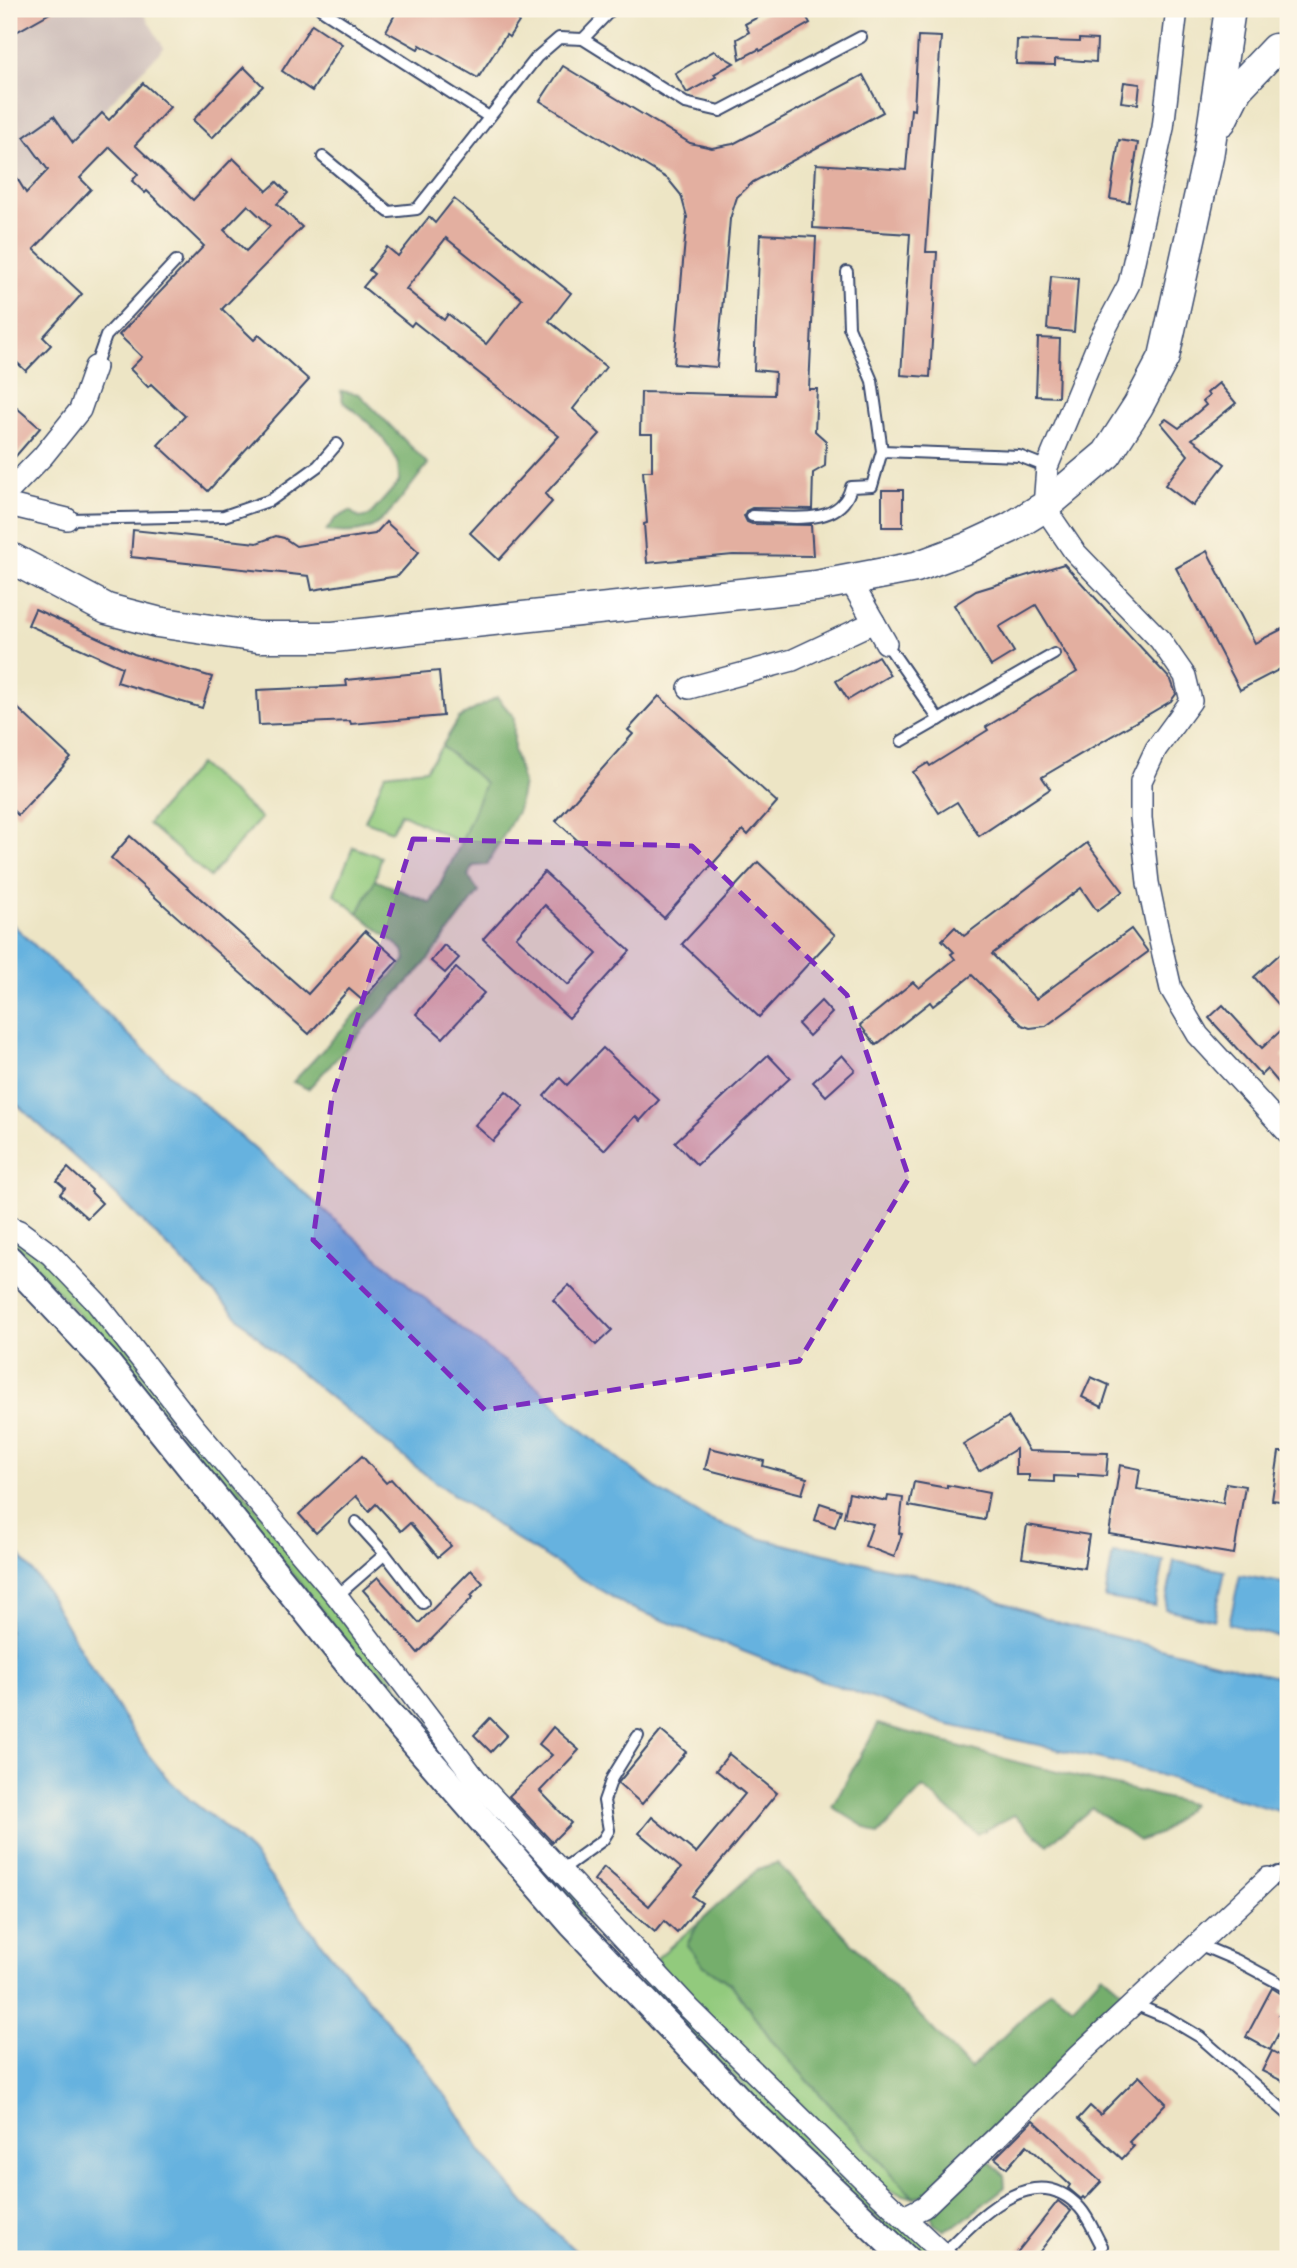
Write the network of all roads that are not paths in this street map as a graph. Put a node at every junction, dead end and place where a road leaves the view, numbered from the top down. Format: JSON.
{"nodes":[{"id":1,"x":321,"y":9,"type":"edge"},
{"id":2,"x":611,"y":9,"type":"edge"},
{"id":3,"x":1177,"y":9,"type":"edge"},
{"id":4,"x":1230,"y":9,"type":"edge"},
{"id":5,"x":861,"y":37,"type":"dead end"},
{"id":6,"x":583,"y":39,"type":"junction"},
{"id":7,"x":1275,"y":49,"type":"dead end"},
{"id":8,"x":489,"y":117,"type":"junction"},
{"id":9,"x":323,"y":156,"type":"dead end"},
{"id":10,"x":1208,"y":157,"type":"junction"},
{"id":11,"x":176,"y":261,"type":"dead end"},
{"id":12,"x":847,"y":272,"type":"dead end"},
{"id":13,"x":95,"y":367,"type":"joint"},
{"id":14,"x":337,"y":444,"type":"dead end"},
{"id":15,"x":882,"y":451,"type":"junction"},
{"id":16,"x":1047,"y":467,"type":"junction"},
{"id":17,"x":9,"y":491,"type":"edge"},
{"id":18,"x":9,"y":505,"type":"edge"},
{"id":19,"x":1044,"y":507,"type":"junction"},
{"id":20,"x":752,"y":516,"type":"dead end"},
{"id":21,"x":67,"y":519,"type":"joint"},
{"id":22,"x":9,"y":557,"type":"edge"},
{"id":23,"x":850,"y":580,"type":"junction"},
{"id":24,"x":874,"y":622,"type":"junction"},
{"id":25,"x":886,"y":643,"type":"joint"},
{"id":26,"x":1054,"y":653,"type":"dead end"},
{"id":27,"x":689,"y":688,"type":"dead end"},
{"id":28,"x":939,"y":720,"type":"junction"},
{"id":29,"x":902,"y":741,"type":"dead end"},
{"id":30,"x":1288,"y":1133,"type":"edge"},
{"id":31,"x":9,"y":1227,"type":"edge"},
{"id":32,"x":9,"y":1259,"type":"edge"},
{"id":33,"x":356,"y":1522,"type":"dead end"},
{"id":34,"x":385,"y":1554,"type":"junction"},
{"id":35,"x":337,"y":1597,"type":"junction"},
{"id":36,"x":423,"y":1603,"type":"dead end"},
{"id":37,"x":638,"y":1737,"type":"dead end"},
{"id":38,"x":560,"y":1871,"type":"junction"},
{"id":39,"x":1278,"y":1875,"type":"edge"},
{"id":40,"x":1198,"y":1944,"type":"junction"},
{"id":41,"x":1288,"y":1988,"type":"edge"},
{"id":42,"x":1134,"y":2004,"type":"junction"},
{"id":43,"x":1288,"y":2115,"type":"edge"},
{"id":44,"x":904,"y":2217,"type":"junction"},
{"id":45,"x":945,"y":2256,"type":"edge"},
{"id":46,"x":906,"y":2259,"type":"edge"},
{"id":47,"x":1094,"y":2259,"type":"edge"}],
"edges":[{"from":1,"to":8,"type":"lane"},
{"from":2,"to":6,"type":"lane"},
{"from":3,"to":16,"type":"street"},
{"from":4,"to":10,"type":"main road"},
{"from":5,"to":6,"type":"lane"},
{"from":6,"to":8,"type":"lane"},
{"from":7,"to":10,"type":"main road"},
{"from":8,"to":9,"type":"lane"},
{"from":10,"to":19,"type":"main road"},
{"from":11,"to":13,"type":"lane"},
{"from":12,"to":15,"type":"lane"},
{"from":13,"to":17,"type":"street"},
{"from":14,"to":21,"type":"lane"},
{"from":15,"to":16,"type":"lane"},
{"from":15,"to":20,"type":"lane"},
{"from":16,"to":19,"type":"street"},
{"from":18,"to":21,"type":"street"},
{"from":19,"to":23,"type":"main road"},
{"from":19,"to":30,"type":"street"},
{"from":22,"to":23,"type":"main road"},
{"from":23,"to":24,"type":"street"},
{"from":24,"to":25,"type":"street"},
{"from":24,"to":27,"type":"street"},
{"from":25,"to":28,"type":"lane"},
{"from":26,"to":28,"type":"lane"},
{"from":28,"to":29,"type":"lane"},
{"from":31,"to":35,"type":"street"},
{"from":32,"to":46,"type":"street"},
{"from":33,"to":34,"type":"lane"},
{"from":34,"to":35,"type":"lane"},
{"from":34,"to":36,"type":"lane"},
{"from":35,"to":38,"type":"street"},
{"from":37,"to":38,"type":"lane"},
{"from":38,"to":44,"type":"street"},
{"from":39,"to":40,"type":"street"},
{"from":40,"to":41,"type":"lane"},
{"from":40,"to":42,"type":"street"},
{"from":42,"to":43,"type":"lane"},
{"from":42,"to":44,"type":"street"},
{"from":44,"to":45,"type":"street"},
{"from":45,"to":47,"type":"lane"}]}
